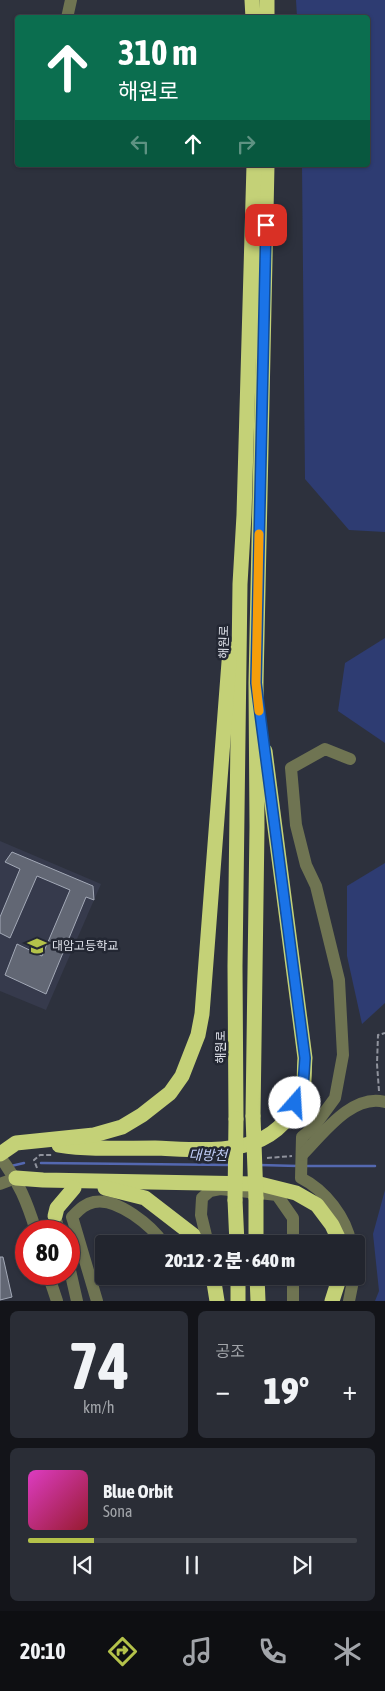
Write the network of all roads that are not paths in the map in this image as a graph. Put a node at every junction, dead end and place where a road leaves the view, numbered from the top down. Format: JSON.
{"nodes":[{"id":1,"x":71,"y":0,"type":"edge"},
{"id":2,"x":252,"y":0,"type":"edge"},
{"id":3,"x":267,"y":0,"type":"edge"},
{"id":4,"x":68,"y":15,"type":"edge"},
{"id":5,"x":253,"y":15,"type":"edge"},
{"id":6,"x":267,"y":15,"type":"edge"},
{"id":7,"x":254,"y":167,"type":"edge"},
{"id":8,"x":267,"y":167,"type":"edge"},
{"id":9,"x":240,"y":584,"type":"junction"},
{"id":10,"x":256,"y":683,"type":"junction"},
{"id":11,"x":350,"y":759,"type":"dead end"},
{"id":12,"x":383,"y":1101,"type":"edge"},
{"id":13,"x":39,"y":1148,"type":"junction"},
{"id":14,"x":0,"y":1156,"type":"edge"},
{"id":15,"x":302,"y":1156,"type":"junction"},
{"id":16,"x":16,"y":1178,"type":"junction"},
{"id":17,"x":0,"y":1184,"type":"edge"},
{"id":18,"x":74,"y":1188,"type":"junction"},
{"id":19,"x":55,"y":1216,"type":"joint"},
{"id":20,"x":33,"y":1220,"type":"edge"},
{"id":21,"x":56,"y":1220,"type":"edge"},
{"id":22,"x":155,"y":1235,"type":"edge"},
{"id":23,"x":193,"y":1235,"type":"edge"},
{"id":24,"x":206,"y":1235,"type":"edge"},
{"id":25,"x":237,"y":1235,"type":"edge"},
{"id":26,"x":256,"y":1235,"type":"edge"},
{"id":27,"x":293,"y":1235,"type":"edge"},
{"id":28,"x":337,"y":1235,"type":"edge"},
{"id":29,"x":349,"y":1235,"type":"edge"},
{"id":30,"x":52,"y":1285,"type":"edge"},
{"id":31,"x":73,"y":1285,"type":"edge"},
{"id":32,"x":214,"y":1285,"type":"edge"},
{"id":33,"x":238,"y":1285,"type":"edge"},
{"id":34,"x":257,"y":1285,"type":"edge"},
{"id":35,"x":294,"y":1285,"type":"edge"},
{"id":36,"x":337,"y":1285,"type":"edge"},
{"id":37,"x":352,"y":1285,"type":"edge"},
{"id":38,"x":57,"y":1301,"type":"edge"},
{"id":39,"x":77,"y":1301,"type":"edge"},
{"id":40,"x":97,"y":1301,"type":"edge"},
{"id":41,"x":217,"y":1301,"type":"edge"},
{"id":42,"x":238,"y":1301,"type":"edge"},
{"id":43,"x":258,"y":1301,"type":"edge"},
{"id":44,"x":294,"y":1301,"type":"edge"},
{"id":45,"x":332,"y":1301,"type":"edge"},
{"id":46,"x":349,"y":1301,"type":"edge"}],
"edges":[{"from":1,"to":4,"type":"street"},
{"from":2,"to":5,"type":"highway"},
{"from":3,"to":6,"type":"highway"},
{"from":7,"to":9,"type":"highway","name":"해원로"},
{"from":8,"to":10,"type":"highway"},
{"from":9,"to":13,"type":"highway"},
{"from":9,"to":25,"type":"highway","name":"해원로","bridge":true},
{"from":10,"to":13,"type":"highway"},
{"from":10,"to":26,"type":"highway","bridge":true},
{"from":11,"to":15,"type":"street"},
{"from":12,"to":15,"type":"street"},
{"from":13,"to":14,"type":"highway"},
{"from":14,"to":16,"type":"street"},
{"from":15,"to":29,"type":"street"},
{"from":16,"to":17,"type":"street"},
{"from":16,"to":18,"type":"highway"},
{"from":16,"to":20,"type":"street"},
{"from":16,"to":28,"type":"highway"},
{"from":18,"to":19,"type":"highway"},
{"from":18,"to":23,"type":"highway"},
{"from":19,"to":21,"type":"street"},
{"from":22,"to":40,"type":"street"},
{"from":24,"to":27,"type":"street"},
{"from":30,"to":38,"type":"street"},
{"from":31,"to":39,"type":"street"},
{"from":32,"to":41,"type":"highway"},
{"from":33,"to":42,"type":"highway"},
{"from":34,"to":43,"type":"highway"},
{"from":35,"to":44,"type":"street"},
{"from":36,"to":45,"type":"highway"},
{"from":37,"to":46,"type":"street"}]}
